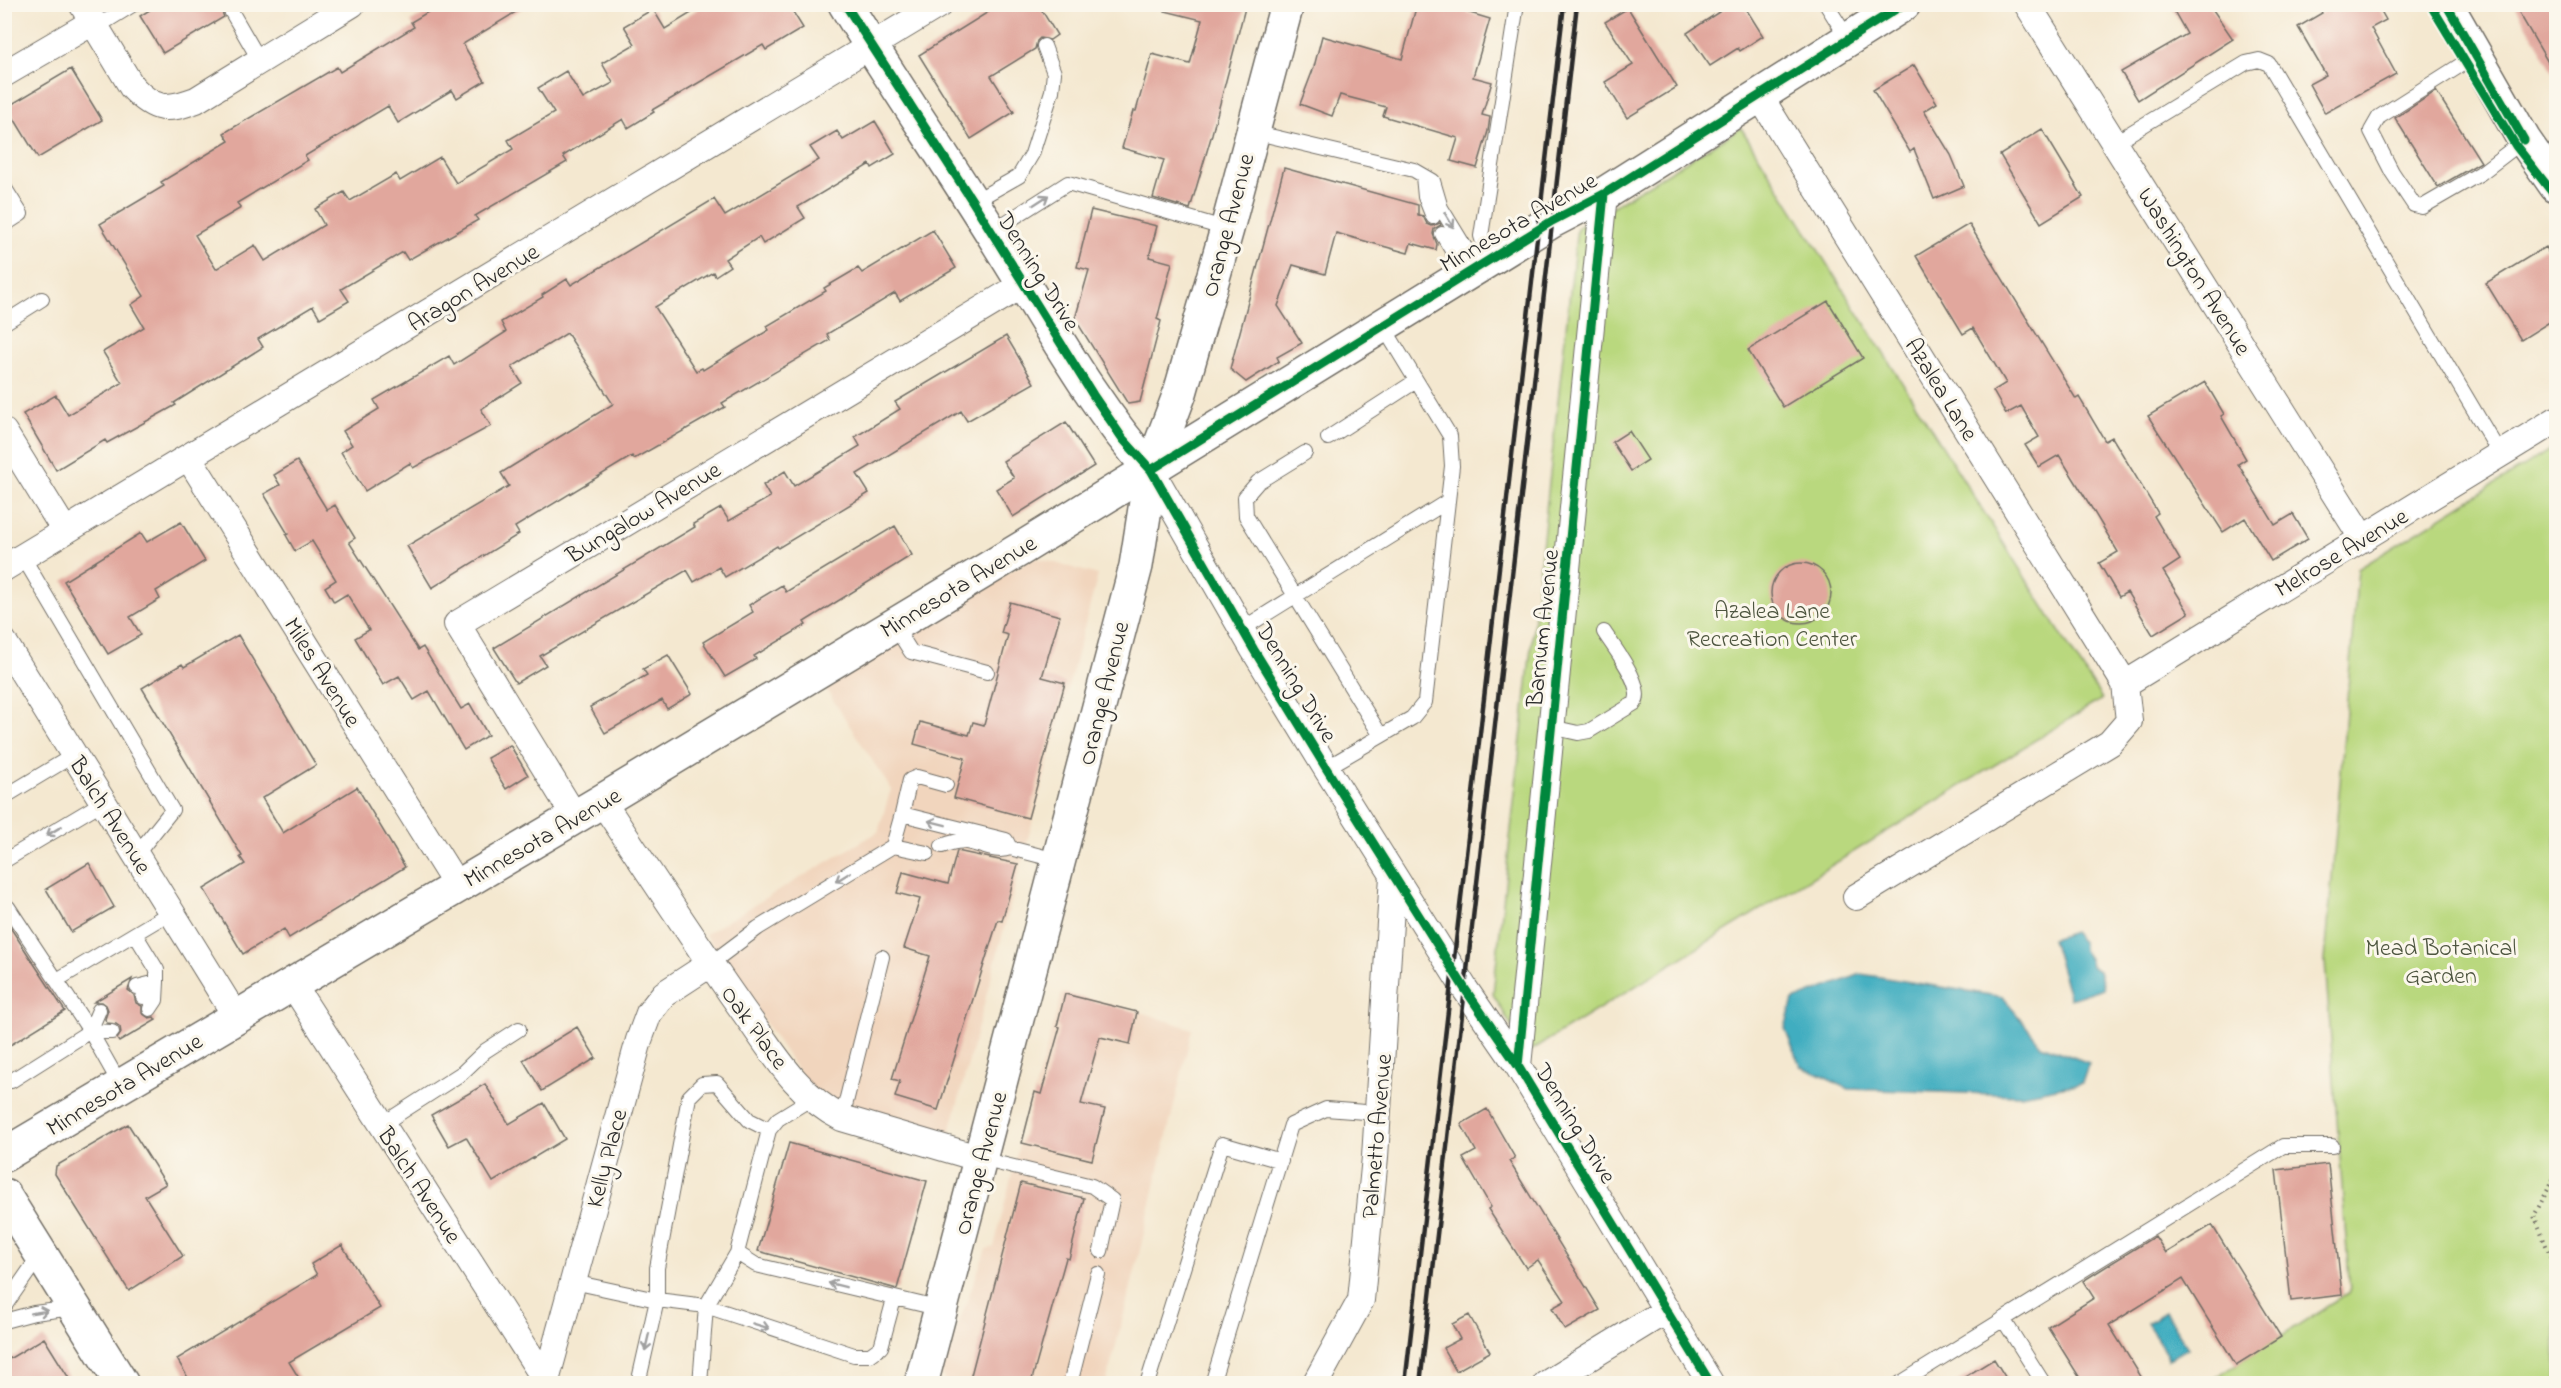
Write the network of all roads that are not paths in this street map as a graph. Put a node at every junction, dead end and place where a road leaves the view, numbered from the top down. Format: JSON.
{"nodes":[{"id":1,"x":134,"y":4,"type":"edge"},
{"id":2,"x":227,"y":4,"type":"edge"},
{"id":3,"x":352,"y":4,"type":"edge"},
{"id":4,"x":845,"y":4,"type":"edge"},
{"id":5,"x":940,"y":4,"type":"edge"},
{"id":6,"x":1287,"y":4,"type":"edge"},
{"id":7,"x":1517,"y":4,"type":"edge"},
{"id":8,"x":1826,"y":4,"type":"edge"},
{"id":9,"x":1904,"y":4,"type":"edge"},
{"id":10,"x":2027,"y":4,"type":"edge"},
{"id":11,"x":2446,"y":4,"type":"edge"},
{"id":12,"x":88,"y":13,"type":"edge"},
{"id":13,"x":1848,"y":39,"type":"junction"},
{"id":14,"x":1044,"y":46,"type":"dead end"},
{"id":15,"x":871,"y":47,"type":"junction"},
{"id":16,"x":2475,"y":56,"type":"junction"},
{"id":17,"x":260,"y":61,"type":"junction"},
{"id":18,"x":4,"y":74,"type":"edge"},
{"id":19,"x":1759,"y":95,"type":"junction"},
{"id":20,"x":1253,"y":132,"type":"junction"},
{"id":21,"x":2524,"y":140,"type":"junction"},
{"id":22,"x":2114,"y":143,"type":"junction"},
{"id":23,"x":1423,"y":176,"type":"junction"},
{"id":24,"x":2556,"y":186,"type":"edge"},
{"id":25,"x":4,"y":187,"type":"edge"},
{"id":26,"x":1604,"y":194,"type":"junction"},
{"id":27,"x":973,"y":202,"type":"junction"},
{"id":28,"x":1433,"y":217,"type":"dead end"},
{"id":29,"x":4,"y":225,"type":"edge"},
{"id":30,"x":1227,"y":229,"type":"junction"},
{"id":31,"x":992,"y":232,"type":"junction"},
{"id":32,"x":1442,"y":234,"type":"dead end"},
{"id":33,"x":1477,"y":267,"type":"junction"},
{"id":34,"x":1024,"y":284,"type":"junction"},
{"id":35,"x":42,"y":299,"type":"dead end"},
{"id":36,"x":4,"y":323,"type":"edge"},
{"id":37,"x":1383,"y":326,"type":"junction"},
{"id":38,"x":1416,"y":381,"type":"junction"},
{"id":39,"x":2556,"y":420,"type":"edge"},
{"id":40,"x":4,"y":432,"type":"edge"},
{"id":41,"x":1328,"y":438,"type":"dead end"},
{"id":42,"x":1305,"y":453,"type":"dead end"},
{"id":43,"x":2500,"y":454,"type":"junction"},
{"id":44,"x":189,"y":458,"type":"junction"},
{"id":45,"x":1151,"y":470,"type":"junction"},
{"id":46,"x":1448,"y":501,"type":"junction"},
{"id":47,"x":65,"y":531,"type":"junction"},
{"id":48,"x":2363,"y":539,"type":"junction"},
{"id":49,"x":14,"y":562,"type":"edge"},
{"id":50,"x":1295,"y":596,"type":"junction"},
{"id":51,"x":894,"y":625,"type":"junction"},
{"id":52,"x":1242,"y":629,"type":"junction"},
{"id":53,"x":1604,"y":632,"type":"dead end"},
{"id":54,"x":4,"y":642,"type":"edge"},
{"id":55,"x":987,"y":672,"type":"dead end"},
{"id":56,"x":2125,"y":684,"type":"junction"},
{"id":57,"x":1551,"y":727,"type":"junction"},
{"id":58,"x":1381,"y":736,"type":"junction"},
{"id":59,"x":74,"y":755,"type":"junction"},
{"id":60,"x":1326,"y":768,"type":"junction"},
{"id":61,"x":946,"y":785,"type":"dead end"},
{"id":62,"x":4,"y":797,"type":"edge"},
{"id":63,"x":103,"y":802,"type":"junction"},
{"id":64,"x":588,"y":809,"type":"junction"},
{"id":65,"x":902,"y":814,"type":"junction"},
{"id":66,"x":893,"y":846,"type":"junction"},
{"id":67,"x":942,"y":846,"type":"dead end"},
{"id":68,"x":1010,"y":848,"type":"junction"},
{"id":69,"x":927,"y":853,"type":"dead end"},
{"id":70,"x":136,"y":855,"type":"junction"},
{"id":71,"x":4,"y":861,"type":"edge"},
{"id":72,"x":1060,"y":861,"type":"junction"},
{"id":73,"x":1393,"y":876,"type":"junction"},
{"id":74,"x":457,"y":886,"type":"junction"},
{"id":75,"x":1856,"y":897,"type":"dead end"},
{"id":76,"x":6,"y":906,"type":"edge"},
{"id":77,"x":171,"y":912,"type":"junction"},
{"id":78,"x":135,"y":934,"type":"junction"},
{"id":79,"x":882,"y":957,"type":"dead end"},
{"id":80,"x":710,"y":964,"type":"junction"},
{"id":81,"x":57,"y":980,"type":"junction"},
{"id":82,"x":294,"y":985,"type":"junction"},
{"id":83,"x":143,"y":998,"type":"dead end"},
{"id":84,"x":237,"y":1018,"type":"junction"},
{"id":85,"x":106,"y":1020,"type":"dead end"},
{"id":86,"x":519,"y":1029,"type":"dead end"},
{"id":87,"x":90,"y":1031,"type":"junction"},
{"id":88,"x":1518,"y":1066,"type":"junction"},
{"id":89,"x":4,"y":1079,"type":"edge"},
{"id":90,"x":121,"y":1086,"type":"junction"},
{"id":91,"x":812,"y":1098,"type":"junction"},
{"id":92,"x":1378,"y":1113,"type":"junction"},
{"id":93,"x":842,"y":1118,"type":"junction"},
{"id":94,"x":381,"y":1125,"type":"junction"},
{"id":95,"x":769,"y":1130,"type":"junction"},
{"id":96,"x":2332,"y":1146,"type":"dead end"},
{"id":97,"x":4,"y":1155,"type":"edge"},
{"id":98,"x":981,"y":1159,"type":"junction"},
{"id":99,"x":1281,"y":1161,"type":"junction"},
{"id":100,"x":4,"y":1195,"type":"edge"},
{"id":101,"x":1101,"y":1251,"type":"dead end"},
{"id":102,"x":737,"y":1253,"type":"junction"},
{"id":103,"x":41,"y":1254,"type":"junction"},
{"id":104,"x":1098,"y":1274,"type":"dead end"},
{"id":105,"x":573,"y":1282,"type":"junction"},
{"id":106,"x":894,"y":1299,"type":"junction"},
{"id":107,"x":657,"y":1300,"type":"junction"},
{"id":108,"x":706,"y":1306,"type":"junction"},
{"id":109,"x":4,"y":1307,"type":"edge"},
{"id":110,"x":74,"y":1308,"type":"junction"},
{"id":111,"x":941,"y":1309,"type":"junction"},
{"id":112,"x":1667,"y":1310,"type":"junction"},
{"id":113,"x":2003,"y":1319,"type":"junction"},
{"id":114,"x":4,"y":1321,"type":"edge"},
{"id":115,"x":122,"y":1383,"type":"edge"},
{"id":116,"x":546,"y":1383,"type":"edge"},
{"id":117,"x":638,"y":1383,"type":"edge"},
{"id":118,"x":700,"y":1383,"type":"edge"},
{"id":119,"x":921,"y":1383,"type":"edge"},
{"id":120,"x":1070,"y":1383,"type":"edge"},
{"id":121,"x":1147,"y":1383,"type":"edge"},
{"id":122,"x":1212,"y":1383,"type":"edge"},
{"id":123,"x":1315,"y":1383,"type":"edge"},
{"id":124,"x":1546,"y":1383,"type":"edge"},
{"id":125,"x":1711,"y":1383,"type":"edge"},
{"id":126,"x":1899,"y":1383,"type":"edge"},
{"id":127,"x":2044,"y":1383,"type":"edge"}],
"edges":[{"from":1,"to":12,"type":"lane"},
{"from":2,"to":17,"type":"lane"},
{"from":3,"to":17,"type":"street"},
{"from":4,"to":15,"type":"street","name":"Denning Drive"},
{"from":5,"to":15,"type":"street","name":"Aragon Avenue"},
{"from":6,"to":20,"type":"street","name":"Orange Avenue"},
{"from":7,"to":33,"type":"lane"},
{"from":8,"to":13,"type":"lane"},
{"from":9,"to":13,"type":"street","name":"Minnesota Avenue"},
{"from":10,"to":22,"type":"street","name":"Washington Avenue"},
{"from":11,"to":16,"type":"street"},
{"from":12,"to":17,"type":"street"},
{"from":12,"to":18,"type":"street"},
{"from":13,"to":19,"type":"street","name":"Minnesota Avenue"},
{"from":14,"to":27,"type":"lane"},
{"from":15,"to":27,"type":"street","name":"Denning Drive"},
{"from":15,"to":44,"type":"street","name":"Aragon Avenue"},
{"from":16,"to":21,"type":"street"},
{"from":16,"to":21,"type":"lane"},
{"from":19,"to":26,"type":"street","name":"Minnesota Avenue"},
{"from":19,"to":56,"type":"street","name":"Azalea Lane"},
{"from":20,"to":23,"type":"lane"},
{"from":20,"to":30,"type":"street","name":"Orange Avenue"},
{"from":21,"to":24,"type":"street"},
{"from":22,"to":43,"type":"lane"},
{"from":22,"to":48,"type":"street","name":"Washington Avenue"},
{"from":23,"to":28,"type":"lane"},
{"from":23,"to":33,"type":"lane","one_way":true},
{"from":25,"to":29,"type":"lane"},
{"from":26,"to":33,"type":"street","name":"Minnesota Avenue"},
{"from":26,"to":57,"type":"street","name":"Barnum Avenue"},
{"from":27,"to":31,"type":"street","name":"Denning Drive"},
{"from":31,"to":30,"type":"lane","one_way":true},
{"from":30,"to":45,"type":"street","name":"Orange Avenue"},
{"from":31,"to":34,"type":"street","name":"Denning Drive"},
{"from":32,"to":33,"type":"lane"},
{"from":33,"to":37,"type":"street","name":"Minnesota Avenue"},
{"from":34,"to":45,"type":"street","name":"Denning Drive"},
{"from":34,"to":64,"type":"street","name":"Bungalow Avenue"},
{"from":35,"to":36,"type":"lane"},
{"from":37,"to":38,"type":"lane"},
{"from":37,"to":45,"type":"street","name":"Minnesota Avenue"},
{"from":38,"to":41,"type":"lane"},
{"from":38,"to":46,"type":"lane"},
{"from":39,"to":43,"type":"street","name":"Melrose Avenue"},
{"from":40,"to":47,"type":"street"},
{"from":42,"to":50,"type":"lane"},
{"from":43,"to":48,"type":"street","name":"Melrose Avenue"},
{"from":44,"to":47,"type":"street","name":"Aragon Avenue"},
{"from":44,"to":74,"type":"street","name":"Miles Avenue"},
{"from":45,"to":51,"type":"street","name":"Minnesota Avenue"},
{"from":45,"to":52,"type":"street","name":"Denning Drive"},
{"from":45,"to":72,"type":"street","name":"Orange Avenue"},
{"from":46,"to":50,"type":"lane"},
{"from":46,"to":58,"type":"lane"},
{"from":47,"to":49,"type":"street","name":"Aragon Avenue"},
{"from":48,"to":56,"type":"street","name":"Melrose Avenue"},
{"from":49,"to":70,"type":"lane"},
{"from":50,"to":52,"type":"lane"},
{"from":50,"to":58,"type":"lane"},
{"from":51,"to":55,"type":"lane"},
{"from":51,"to":64,"type":"street","name":"Minnesota Avenue"},
{"from":52,"to":60,"type":"street","name":"Denning Drive"},
{"from":53,"to":57,"type":"lane"},
{"from":54,"to":59,"type":"street","name":"Balch Avenue"},
{"from":56,"to":75,"type":"street"},
{"from":57,"to":88,"type":"street","name":"Barnum Avenue"},
{"from":58,"to":60,"type":"lane"},
{"from":59,"to":62,"type":"lane"},
{"from":59,"to":63,"type":"street","name":"Balch Avenue"},
{"from":60,"to":73,"type":"street","name":"Denning Drive"},
{"from":61,"to":65,"type":"lane"},
{"from":63,"to":70,"type":"street","name":"Balch Avenue"},
{"from":63,"to":71,"type":"lane","one_way":true},
{"from":64,"to":74,"type":"street","name":"Minnesota Avenue"},
{"from":64,"to":80,"type":"street","name":"Oak Place"},
{"from":65,"to":66,"type":"lane"},
{"from":68,"to":65,"type":"lane","one_way":true},
{"from":66,"to":69,"type":"lane"},
{"from":66,"to":80,"type":"lane","one_way":true},
{"from":67,"to":68,"type":"lane"},
{"from":68,"to":72,"type":"lane"},
{"from":70,"to":77,"type":"street","name":"Balch Avenue"},
{"from":72,"to":98,"type":"street","name":"Orange Avenue"},
{"from":73,"to":88,"type":"street","name":"Denning Drive"},
{"from":73,"to":92,"type":"street","name":"Palmetto Avenue"},
{"from":74,"to":82,"type":"street","name":"Minnesota Avenue"},
{"from":76,"to":81,"type":"lane"},
{"from":77,"to":78,"type":"lane"},
{"from":77,"to":84,"type":"street","name":"Balch Avenue"},
{"from":78,"to":81,"type":"lane"},
{"from":78,"to":83,"type":"lane"},
{"from":79,"to":93,"type":"lane"},
{"from":80,"to":91,"type":"street","name":"Oak Place"},
{"from":80,"to":105,"type":"street","name":"Kelly Place"},
{"from":81,"to":87,"type":"lane"},
{"from":82,"to":84,"type":"street","name":"Minnesota Avenue"},
{"from":82,"to":94,"type":"street","name":"Balch Avenue"},
{"from":84,"to":90,"type":"street","name":"Minnesota Avenue"},
{"from":85,"to":87,"type":"lane"},
{"from":86,"to":94,"type":"lane"},
{"from":87,"to":89,"type":"lane"},
{"from":87,"to":90,"type":"lane"},
{"from":88,"to":112,"type":"street","name":"Denning Drive"},
{"from":90,"to":97,"type":"street","name":"Minnesota Avenue"},
{"from":91,"to":93,"type":"street","name":"Oak Place"},
{"from":91,"to":95,"type":"lane"},
{"from":92,"to":99,"type":"lane"},
{"from":92,"to":123,"type":"street","name":"Palmetto Avenue"},
{"from":93,"to":98,"type":"street","name":"Oak Place"},
{"from":94,"to":116,"type":"street","name":"Balch Avenue"},
{"from":95,"to":102,"type":"lane"},
{"from":95,"to":107,"type":"lane"},
{"from":96,"to":113,"type":"lane"},
{"from":98,"to":101,"type":"lane"},
{"from":98,"to":111,"type":"street","name":"Orange Avenue"},
{"from":99,"to":121,"type":"lane"},
{"from":99,"to":122,"type":"lane"},
{"from":100,"to":103,"type":"street"},
{"from":106,"to":102,"type":"lane","one_way":true},
{"from":102,"to":108,"type":"lane"},
{"from":103,"to":109,"type":"lane"},
{"from":103,"to":110,"type":"street"},
{"from":104,"to":120,"type":"lane"},
{"from":105,"to":107,"type":"lane"},
{"from":105,"to":116,"type":"street","name":"Kelly Place"},
{"from":108,"to":106,"type":"lane","one_way":true},
{"from":106,"to":111,"type":"lane"},
{"from":107,"to":108,"type":"lane"},
{"from":107,"to":117,"type":"lane","one_way":true},
{"from":108,"to":118,"type":"lane"},
{"from":114,"to":110,"type":"lane","one_way":true},
{"from":110,"to":115,"type":"street"},
{"from":111,"to":119,"type":"street","name":"Orange Avenue"},
{"from":112,"to":124,"type":"street"},
{"from":112,"to":125,"type":"street","name":"Denning Drive"},
{"from":113,"to":126,"type":"lane"},
{"from":113,"to":127,"type":"lane"}]}
